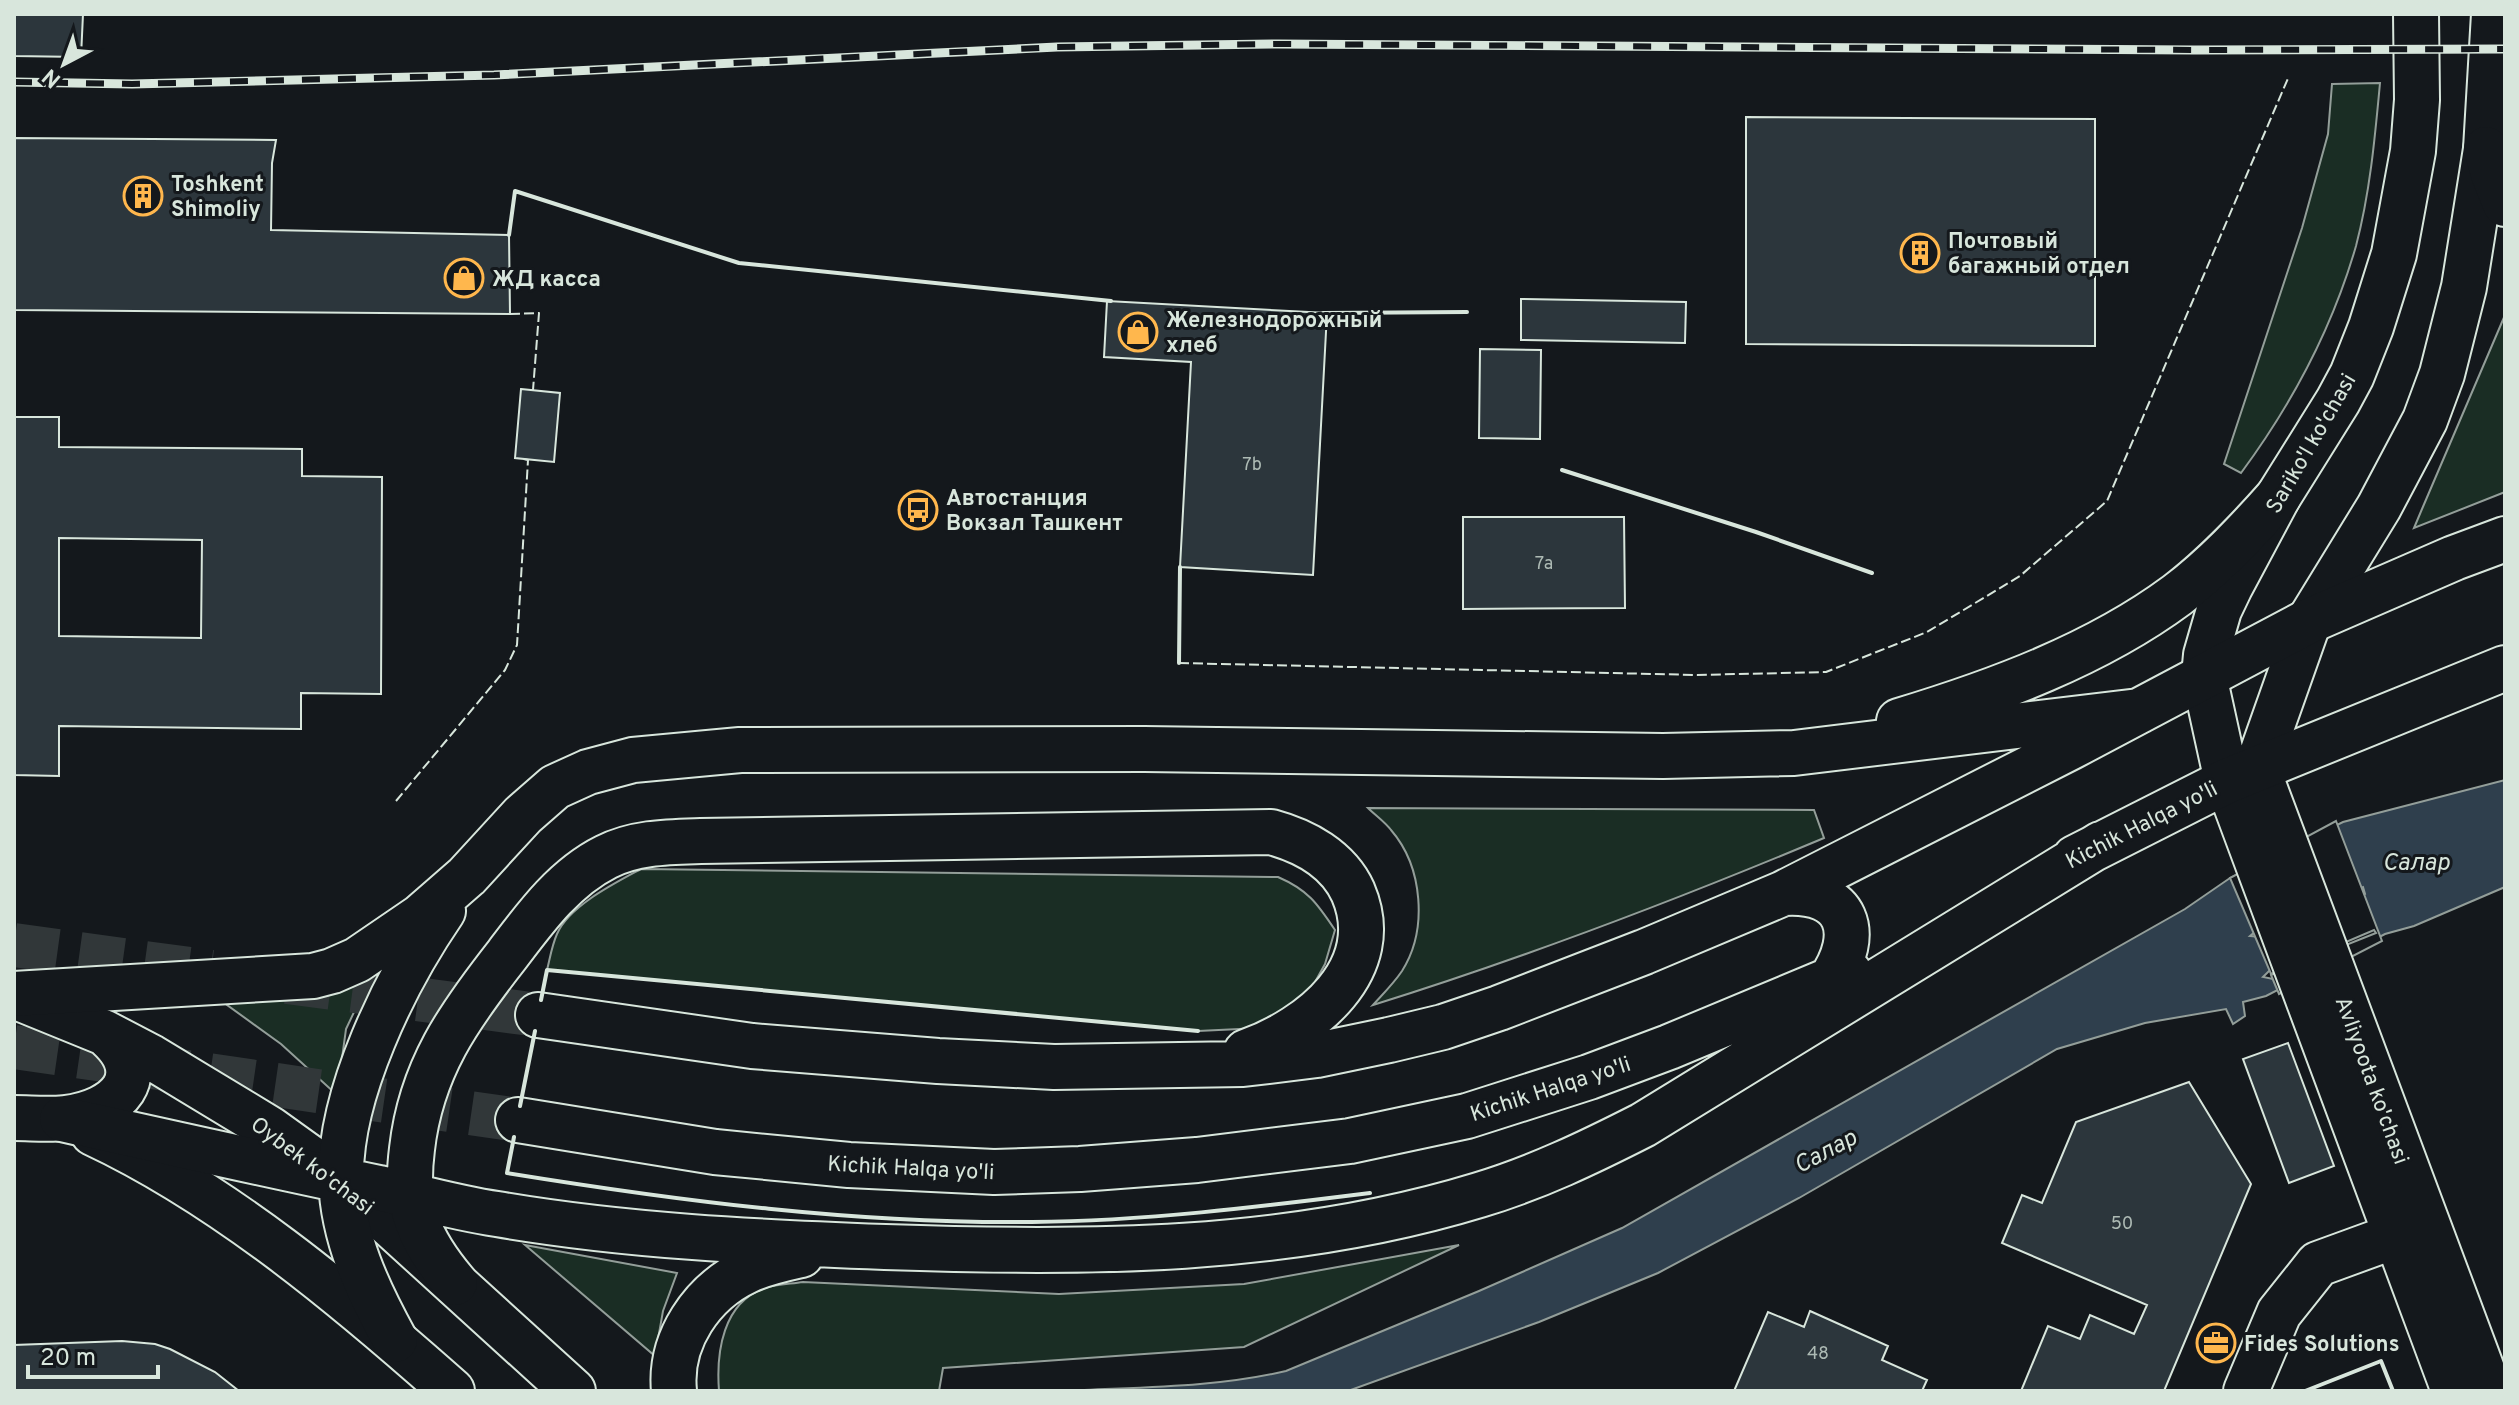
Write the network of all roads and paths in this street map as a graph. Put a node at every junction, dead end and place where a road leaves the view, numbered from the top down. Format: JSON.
{"nodes":[{"id":1,"x":2416,"y":14,"type":"edge"},
{"id":2,"x":2494,"y":14,"type":"edge"},
{"id":3,"x":2486,"y":149,"type":"junction"},
{"id":4,"x":2505,"y":204,"type":"edge"},
{"id":5,"x":2278,"y":497,"type":"junction"},
{"id":6,"x":2505,"y":539,"type":"edge"},
{"id":7,"x":2309,"y":621,"type":"junction"},
{"id":8,"x":2505,"y":668,"type":"edge"},
{"id":9,"x":2204,"y":676,"type":"junction"},
{"id":10,"x":2139,"y":711,"type":"junction"},
{"id":11,"x":1794,"y":753,"type":"junction"},
{"id":12,"x":2242,"y":775,"type":"junction"},
{"id":13,"x":2101,"y":844,"type":"junction"},
{"id":14,"x":467,"y":876,"type":"junction"},
{"id":15,"x":1784,"y":893,"type":"junction"},
{"id":16,"x":1829,"y":982,"type":"junction"},
{"id":17,"x":14,"y":995,"type":"edge"},
{"id":18,"x":538,"y":1015,"type":"tunnel mouth"},
{"id":19,"x":105,"y":1033,"type":"junction"},
{"id":20,"x":1206,"y":1066,"type":"junction"},
{"id":21,"x":14,"y":1118,"type":"edge"},
{"id":22,"x":62,"y":1119,"type":"junction"},
{"id":23,"x":518,"y":1120,"type":"tunnel mouth"},
{"id":24,"x":341,"y":1180,"type":"junction"},
{"id":25,"x":410,"y":1195,"type":"junction"},
{"id":26,"x":2412,"y":1230,"type":"junction"},
{"id":27,"x":905,"y":1247,"type":"junction"},
{"id":28,"x":455,"y":1283,"type":"junction"},
{"id":29,"x":395,"y":1340,"type":"junction"},
{"id":30,"x":452,"y":1391,"type":"edge"},
{"id":31,"x":573,"y":1391,"type":"edge"},
{"id":32,"x":674,"y":1391,"type":"edge"},
{"id":33,"x":2246,"y":1391,"type":"edge"},
{"id":34,"x":2454,"y":1391,"type":"edge"},
{"id":35,"x":2490,"y":1391,"type":"edge"}],
"edges":[{"from":1,"to":5,"type":"main road","name":"Sariko'l ko'chasi"},
{"from":2,"to":3,"type":"main road"},
{"from":3,"to":4,"type":"main road"},
{"from":3,"to":7,"type":"main road"},
{"from":5,"to":9,"type":"main road","name":"Sariko'l ko'chasi"},
{"from":5,"to":11,"type":"main road"},
{"from":6,"to":7,"type":"main road"},
{"from":7,"to":9,"type":"main road"},
{"from":7,"to":12,"type":"main road"},
{"from":8,"to":12,"type":"main road","name":"Kichik Halqa yo'li"},
{"from":9,"to":10,"type":"main road"},
{"from":9,"to":12,"type":"main road","name":"Avliyoota ko'chasi"},
{"from":10,"to":11,"type":"main road"},
{"from":10,"to":15,"type":"main road"},
{"from":11,"to":14,"type":"main road"},
{"from":12,"to":13,"type":"main road","name":"Kichik Halqa yo'li"},
{"from":12,"to":26,"type":"main road","name":"Avliyoota ko'chasi"},
{"from":13,"to":16,"type":"main road","name":"Kichik Halqa yo'li"},
{"from":13,"to":27,"type":"main road"},
{"from":14,"to":17,"type":"main road"},
{"from":14,"to":24,"type":"main road"},
{"from":15,"to":16,"type":"main road"},
{"from":15,"to":20,"type":"main road"},
{"from":16,"to":23,"type":"main road","name":"Kichik Halqa yo'li"},
{"from":17,"to":19,"type":"main road","name":"Oybek ko'chasi"},
{"from":18,"to":20,"type":"main road"},
{"from":19,"to":22,"type":"main road"},
{"from":19,"to":24,"type":"main road","name":"Oybek ko'chasi"},
{"from":20,"to":25,"type":"main road"},
{"from":21,"to":22,"type":"main road"},
{"from":22,"to":24,"type":"main road"},
{"from":22,"to":29,"type":"main road"},
{"from":24,"to":25,"type":"main road"},
{"from":24,"to":28,"type":"main road","name":"Oybek ko'chasi"},
{"from":24,"to":29,"type":"main road"},
{"from":25,"to":27,"type":"main road"},
{"from":25,"to":28,"type":"main road"},
{"from":26,"to":33,"type":"main road"},
{"from":26,"to":34,"type":"main road","name":"Avliyoota ko'chasi"},
{"from":26,"to":35,"type":"main road","name":"Avliyoota ko'chasi"},
{"from":27,"to":32,"type":"main road"},
{"from":28,"to":31,"type":"main road","name":"Oybek ko'chasi"},
{"from":29,"to":30,"type":"main road"}]}
